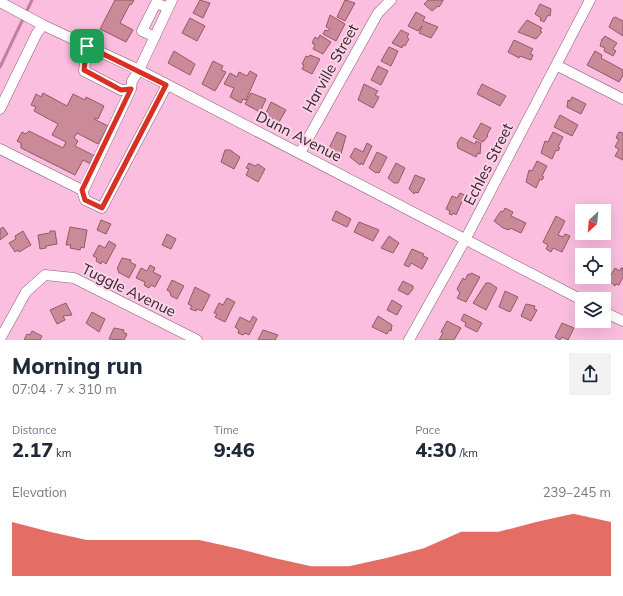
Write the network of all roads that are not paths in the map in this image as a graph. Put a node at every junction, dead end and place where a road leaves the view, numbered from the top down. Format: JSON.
{"nodes":[{"id":1,"x":391,"y":0,"type":"edge"},
{"id":2,"x":590,"y":0,"type":"edge"},
{"id":3,"x":0,"y":2,"type":"edge"},
{"id":4,"x":170,"y":4,"type":"edge"},
{"id":5,"x":43,"y":25,"type":"junction"},
{"id":6,"x":87,"y":46,"type":"junction"},
{"id":7,"x":556,"y":65,"type":"junction"},
{"id":8,"x":139,"y":70,"type":"junction"},
{"id":9,"x":166,"y":85,"type":"junction"},
{"id":10,"x":131,"y":89,"type":"junction"},
{"id":11,"x":623,"y":100,"type":"edge"},
{"id":12,"x":0,"y":110,"type":"edge"},
{"id":13,"x":0,"y":149,"type":"edge"},
{"id":14,"x":300,"y":153,"type":"junction"},
{"id":15,"x":82,"y":190,"type":"junction"},
{"id":16,"x":465,"y":240,"type":"junction"},
{"id":17,"x":575,"y":296,"type":"edge"},
{"id":18,"x":611,"y":316,"type":"edge"},
{"id":19,"x":623,"y":322,"type":"edge"},
{"id":20,"x":0,"y":340,"type":"edge"},
{"id":21,"x":197,"y":340,"type":"edge"},
{"id":22,"x":409,"y":340,"type":"edge"}],
"edges":[{"from":1,"to":14,"type":"street","name":"Harville Street"},
{"from":2,"to":7,"type":"street","name":"Echles Street"},
{"from":3,"to":5,"type":"street","name":"Dunn Avenue"},
{"from":4,"to":8,"type":"street"},
{"from":5,"to":6,"type":"street","name":"Dunn Avenue"},
{"from":5,"to":12,"type":"street"},
{"from":6,"to":8,"type":"street","name":"Dunn Avenue"},
{"from":6,"to":10,"type":"street"},
{"from":7,"to":11,"type":"street"},
{"from":7,"to":16,"type":"street","name":"Echles Street"},
{"from":8,"to":9,"type":"street","name":"Dunn Avenue"},
{"from":8,"to":10,"type":"street"},
{"from":9,"to":14,"type":"street","name":"Dunn Avenue"},
{"from":9,"to":15,"type":"street"},
{"from":10,"to":15,"type":"street"},
{"from":13,"to":15,"type":"street"},
{"from":14,"to":16,"type":"street","name":"Dunn Avenue"},
{"from":16,"to":17,"type":"street","name":"Dunn Avenue"},
{"from":16,"to":22,"type":"street","name":"Echles Street"},
{"from":18,"to":19,"type":"street"},
{"from":20,"to":21,"type":"street","name":"Tuggle Avenue"}]}
